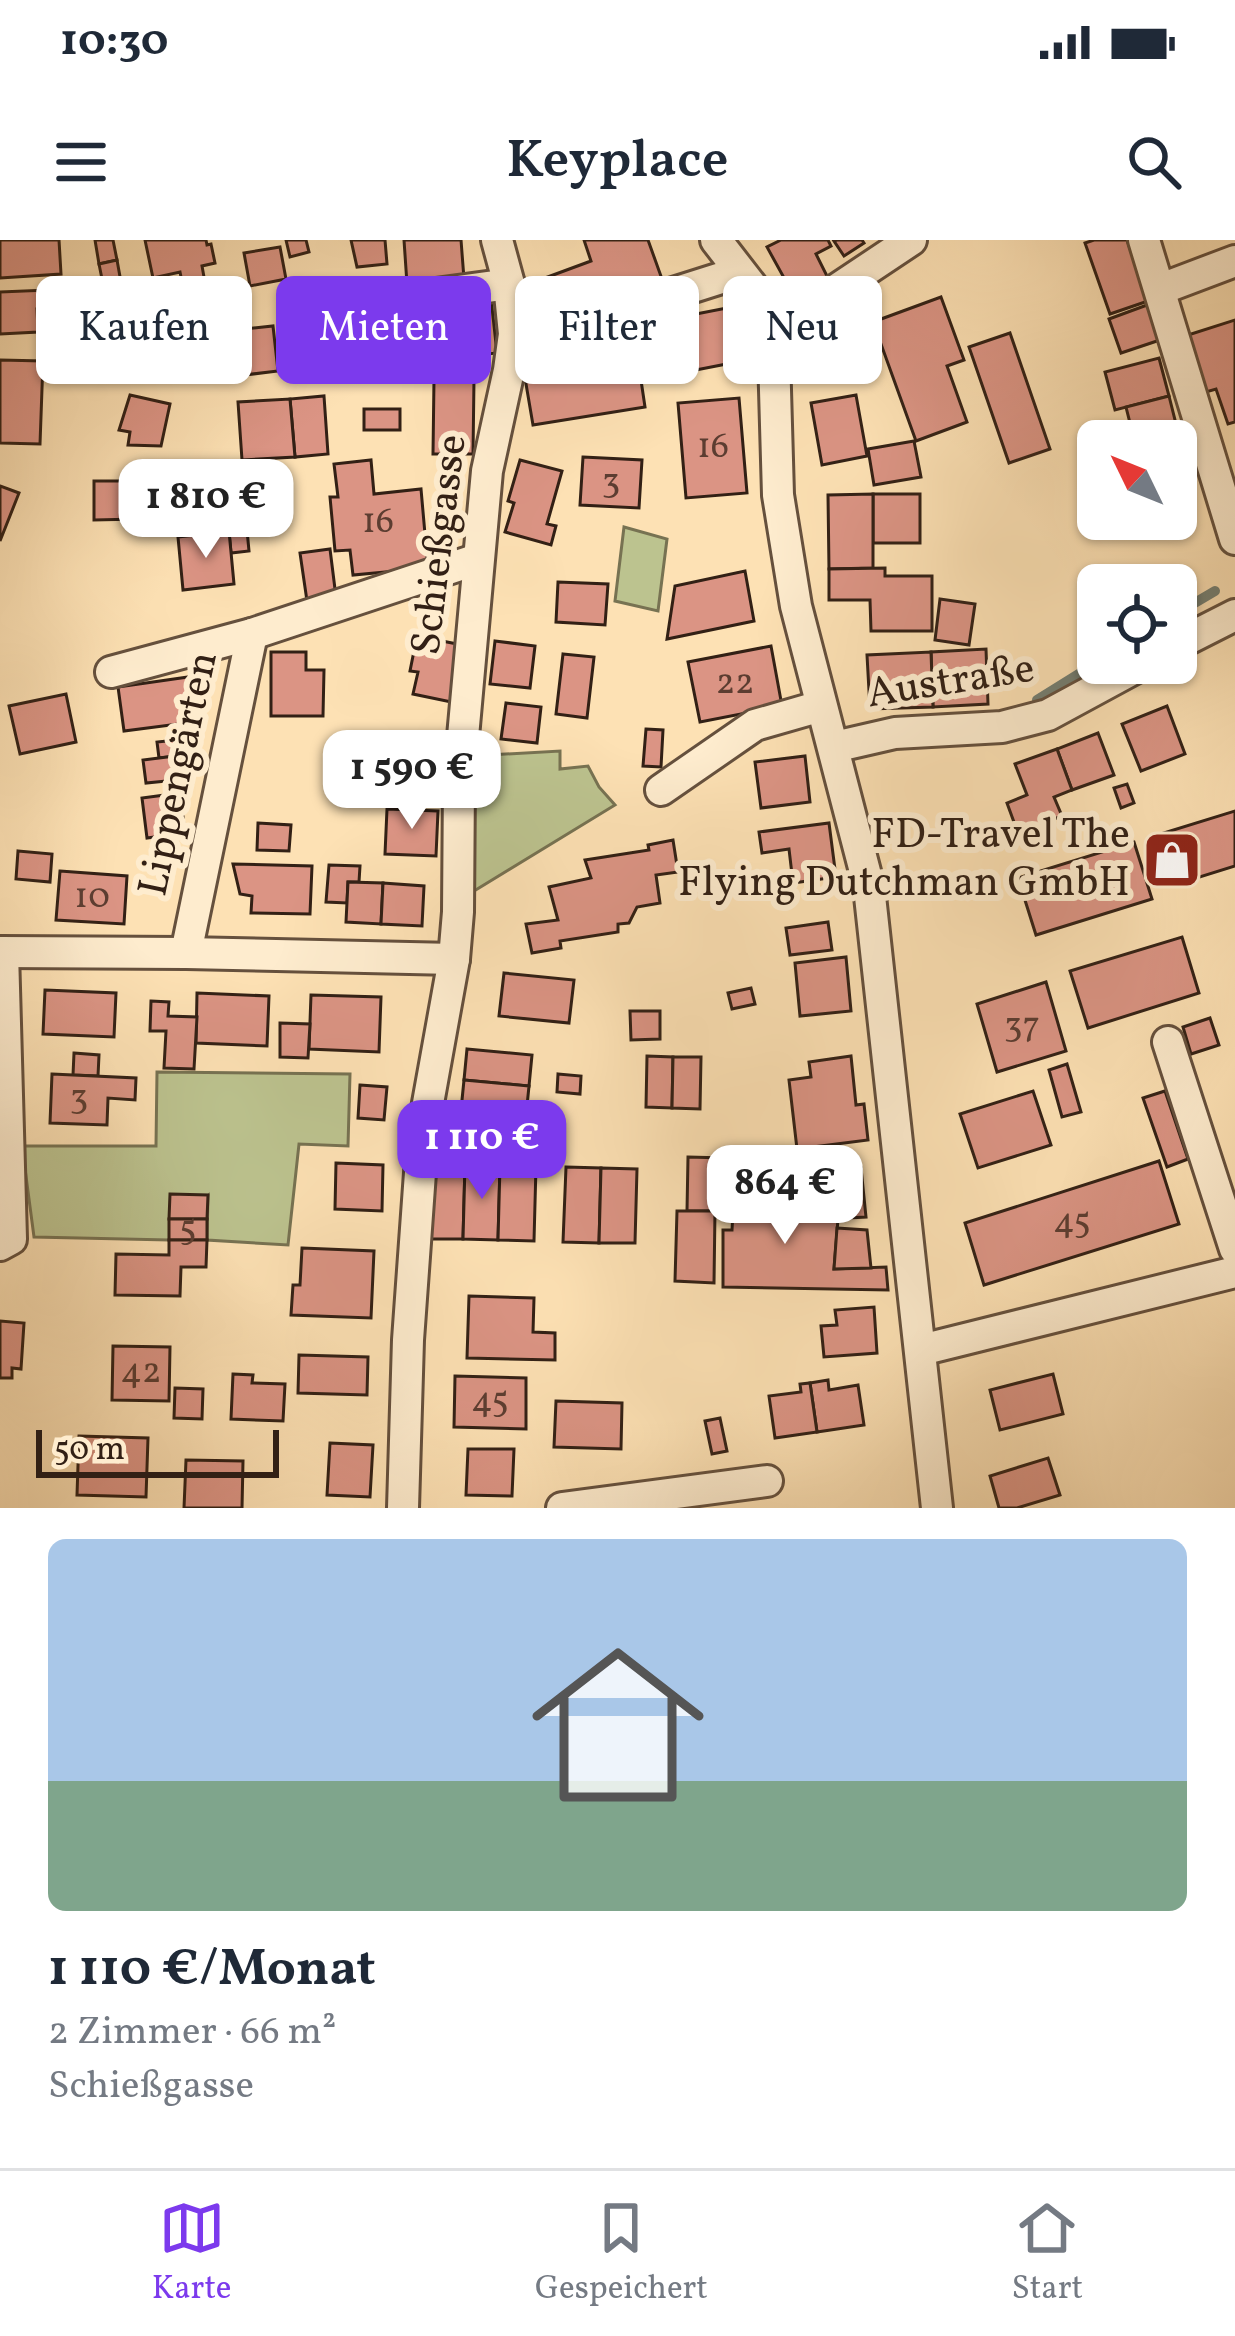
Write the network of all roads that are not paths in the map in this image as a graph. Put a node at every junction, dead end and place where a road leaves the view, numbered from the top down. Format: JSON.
{"nodes":[{"id":1,"x":496,"y":240,"type":"edge"},
{"id":2,"x":716,"y":240,"type":"edge"},
{"id":3,"x":911,"y":240,"type":"edge"},
{"id":4,"x":1144,"y":240,"type":"edge"},
{"id":5,"x":1235,"y":260,"type":"edge"},
{"id":6,"x":740,"y":272,"type":"junction"},
{"id":7,"x":743,"y":276,"type":"edge"},
{"id":8,"x":857,"y":276,"type":"edge"},
{"id":9,"x":509,"y":284,"type":"junction"},
{"id":10,"x":491,"y":286,"type":"edge"},
{"id":11,"x":1161,"y":289,"type":"junction"},
{"id":12,"x":514,"y":334,"type":"junction"},
{"id":13,"x":775,"y":384,"type":"edge"},
{"id":14,"x":1235,"y":539,"type":"edge"},
{"id":15,"x":478,"y":559,"type":"junction"},
{"id":16,"x":1235,"y":615,"type":"edge"},
{"id":17,"x":252,"y":634,"type":"junction"},
{"id":18,"x":1197,"y":634,"type":"edge"},
{"id":19,"x":110,"y":672,"type":"dead end"},
{"id":20,"x":1105,"y":684,"type":"edge"},
{"id":21,"x":821,"y":706,"type":"junction"},
{"id":22,"x":834,"y":747,"type":"junction"},
{"id":23,"x":661,"y":790,"type":"dead end"},
{"id":24,"x":1,"y":952,"type":"edge"},
{"id":25,"x":186,"y":953,"type":"junction"},
{"id":26,"x":454,"y":959,"type":"junction"},
{"id":27,"x":1168,"y":1042,"type":"dead end"},
{"id":28,"x":6,"y":1242,"type":"edge"},
{"id":29,"x":1235,"y":1249,"type":"edge"},
{"id":30,"x":1235,"y":1272,"type":"edge"},
{"id":31,"x":921,"y":1350,"type":"junction"},
{"id":32,"x":767,"y":1481,"type":"dead end"},
{"id":33,"x":403,"y":1508,"type":"edge"},
{"id":34,"x":562,"y":1508,"type":"edge"},
{"id":35,"x":937,"y":1508,"type":"edge"}],
"edges":[{"from":1,"to":9,"type":"street","name":"Schießgasse"},
{"from":2,"to":6,"type":"street"},
{"from":3,"to":8,"type":"street"},
{"from":4,"to":11,"type":"street"},
{"from":5,"to":11,"type":"street"},
{"from":6,"to":7,"type":"street"},
{"from":6,"to":12,"type":"street"},
{"from":9,"to":10,"type":"street"},
{"from":9,"to":12,"type":"street","name":"Schießgasse"},
{"from":11,"to":14,"type":"street"},
{"from":12,"to":15,"type":"street","name":"Schießgasse"},
{"from":13,"to":21,"type":"street"},
{"from":15,"to":17,"type":"street","name":"Lippengärten"},
{"from":15,"to":26,"type":"street","name":"Schießgasse"},
{"from":16,"to":18,"type":"street"},
{"from":17,"to":19,"type":"street"},
{"from":17,"to":25,"type":"street","name":"Lippengärten"},
{"from":20,"to":22,"type":"street","name":"Austraße"},
{"from":21,"to":22,"type":"street"},
{"from":21,"to":23,"type":"street"},
{"from":22,"to":31,"type":"street"},
{"from":24,"to":25,"type":"street"},
{"from":24,"to":28,"type":"street"},
{"from":25,"to":26,"type":"street"},
{"from":26,"to":33,"type":"street","name":"Schießgasse"},
{"from":27,"to":29,"type":"street"},
{"from":30,"to":31,"type":"street"},
{"from":31,"to":35,"type":"street"},
{"from":32,"to":34,"type":"street"}]}
